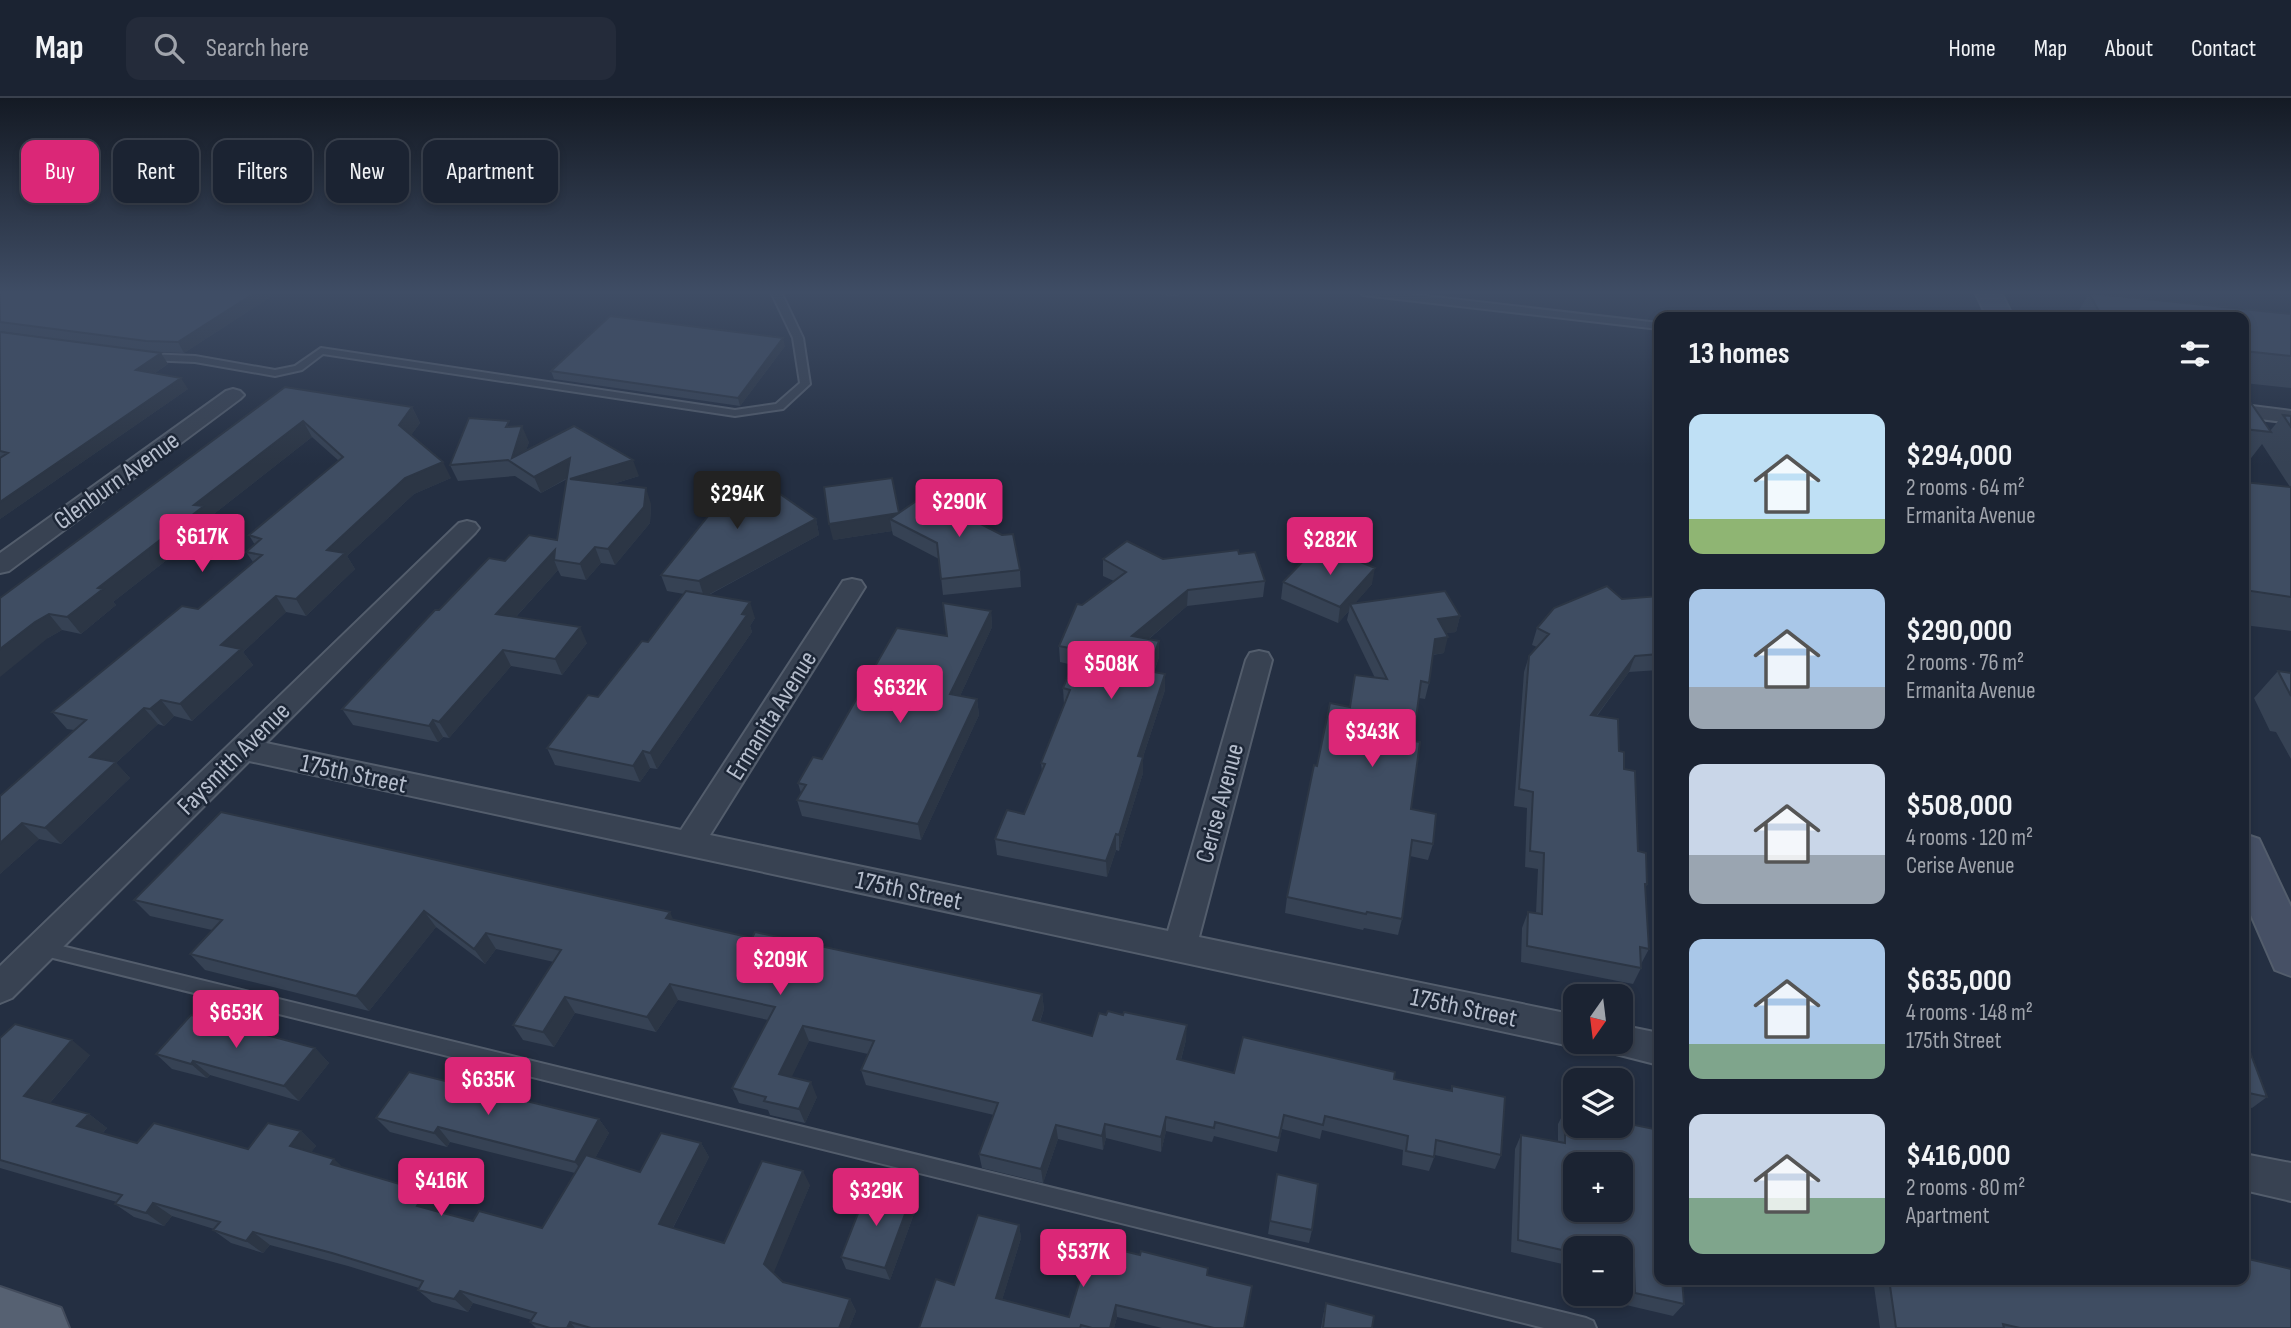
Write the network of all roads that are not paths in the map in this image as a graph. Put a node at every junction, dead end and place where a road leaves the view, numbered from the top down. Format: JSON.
{"nodes":[{"id":1,"x":800,"y":349,"type":"edge"},
{"id":2,"x":140,"y":356,"type":"edge"},
{"id":3,"x":233,"y":395,"type":"dead end"},
{"id":4,"x":2249,"y":412,"type":"edge"},
{"id":5,"x":2291,"y":417,"type":"edge"},
{"id":6,"x":467,"y":528,"type":"dead end"},
{"id":7,"x":0,"y":565,"type":"edge"},
{"id":8,"x":852,"y":587,"type":"dead end"},
{"id":9,"x":1259,"y":660,"type":"dead end"},
{"id":10,"x":243,"y":749,"type":"junction"},
{"id":11,"x":690,"y":844,"type":"junction"},
{"id":12,"x":2249,"y":861,"type":"edge"},
{"id":13,"x":41,"y":947,"type":"junction"},
{"id":14,"x":1180,"y":947,"type":"junction"},
{"id":15,"x":2291,"y":956,"type":"edge"},
{"id":16,"x":0,"y":988,"type":"edge"},
{"id":17,"x":1563,"y":1028,"type":"edge"},
{"id":18,"x":1633,"y":1044,"type":"edge"},
{"id":19,"x":1654,"y":1048,"type":"edge"},
{"id":20,"x":2249,"y":1173,"type":"edge"},
{"id":21,"x":2291,"y":1182,"type":"edge"},
{"id":22,"x":0,"y":1315,"type":"edge"},
{"id":23,"x":41,"y":1328,"type":"edge"},
{"id":24,"x":1586,"y":1328,"type":"edge"}],
"edges":[{"from":1,"to":2,"type":"lane"},
{"from":3,"to":7,"type":"street","name":"Glenburn Avenue"},
{"from":4,"to":5,"type":"street"},
{"from":6,"to":10,"type":"street","name":"Faysmith Avenue"},
{"from":8,"to":11,"type":"street","name":"Ermanita Avenue"},
{"from":9,"to":14,"type":"street","name":"Cerise Avenue"},
{"from":10,"to":11,"type":"street","name":"175th Street"},
{"from":10,"to":13,"type":"street","name":"Faysmith Avenue"},
{"from":11,"to":14,"type":"street","name":"175th Street"},
{"from":12,"to":15,"type":"street"},
{"from":13,"to":16,"type":"street","name":"Faysmith Avenue"},
{"from":13,"to":24,"type":"lane"},
{"from":14,"to":17,"type":"street","name":"175th Street"},
{"from":18,"to":19,"type":"street"},
{"from":20,"to":21,"type":"street"},
{"from":22,"to":23,"type":"main road"}]}
